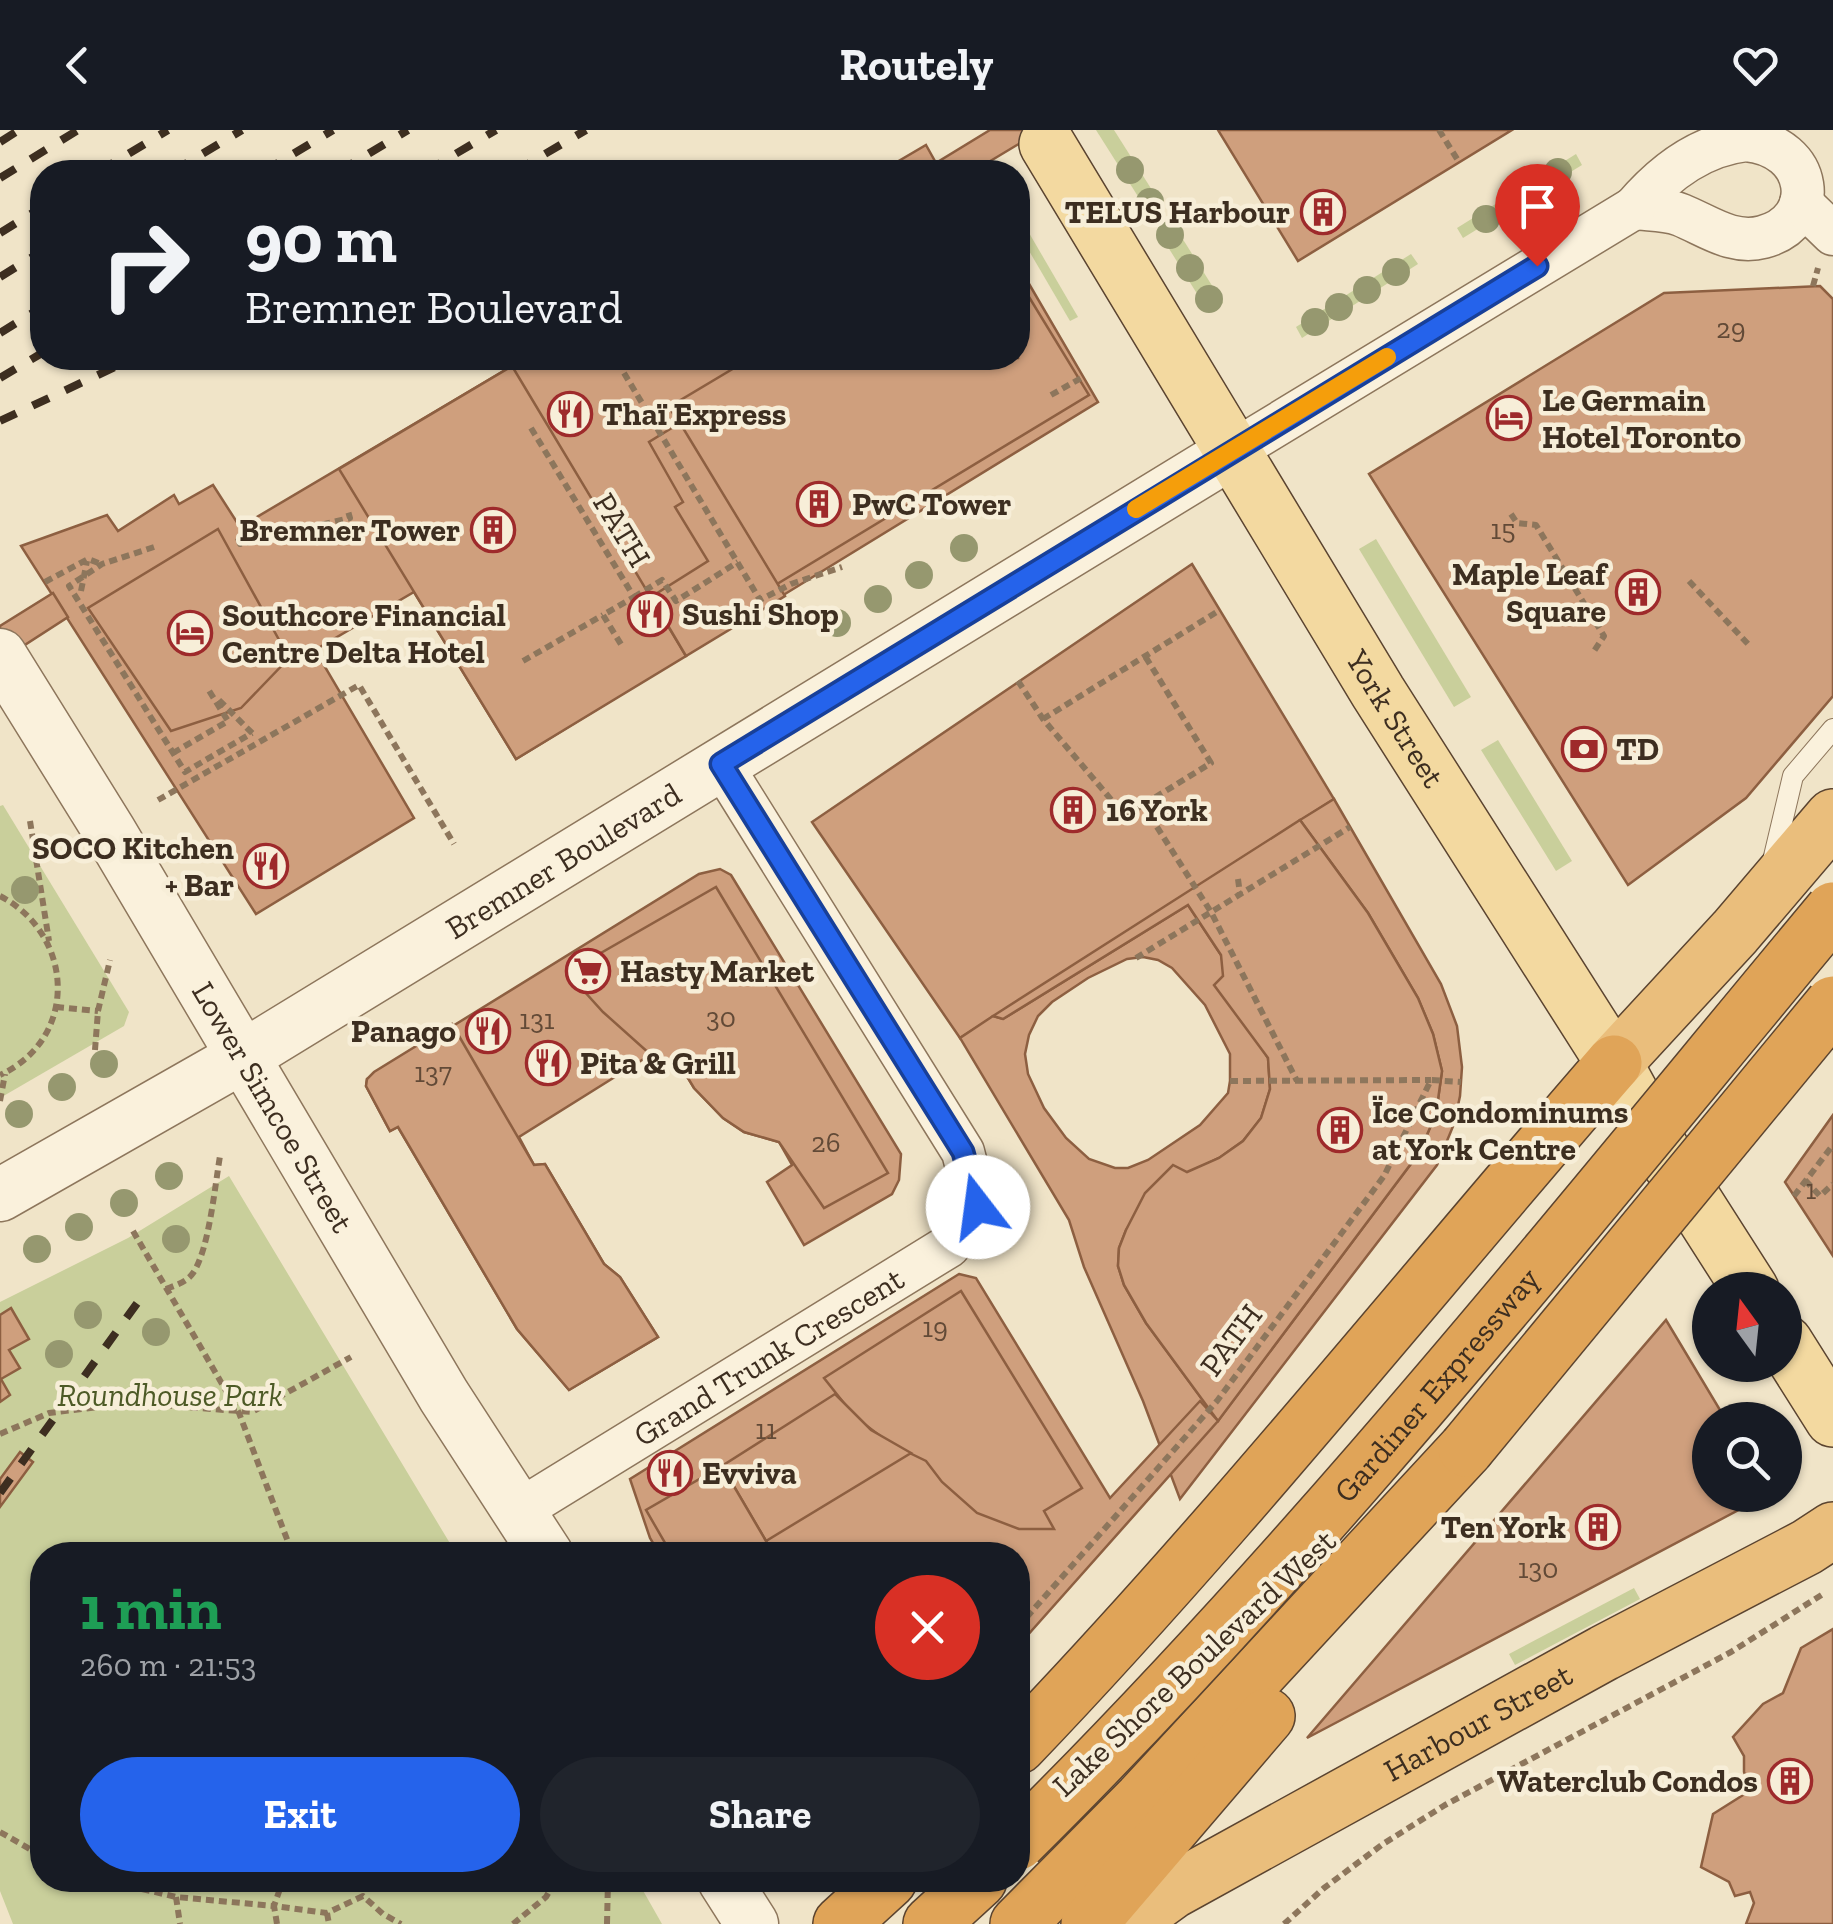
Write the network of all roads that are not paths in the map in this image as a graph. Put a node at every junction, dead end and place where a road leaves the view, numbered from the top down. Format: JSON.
{"nodes":[{"id":1,"x":1047,"y":144,"type":"dead end"},
{"id":2,"x":1800,"y":203,"type":"junction"},
{"id":3,"x":1634,"y":208,"type":"junction"},
{"id":4,"x":1825,"y":250,"type":"edge"},
{"id":5,"x":1232,"y":452,"type":"junction"},
{"id":6,"x":0,"y":654,"type":"edge"},
{"id":7,"x":1833,"y":729,"type":"edge"},
{"id":8,"x":721,"y":764,"type":"junction"},
{"id":9,"x":1833,"y":817,"type":"edge"},
{"id":10,"x":1766,"y":894,"type":"junction"},
{"id":11,"x":1833,"y":910,"type":"edge"},
{"id":12,"x":1833,"y":947,"type":"edge"},
{"id":13,"x":1833,"y":1004,"type":"edge"},
{"id":14,"x":244,"y":1056,"type":"junction"},
{"id":15,"x":1614,"y":1063,"type":"junction"},
{"id":16,"x":1661,"y":1148,"type":"junction"},
{"id":17,"x":0,"y":1195,"type":"edge"},
{"id":18,"x":1740,"y":1272,"type":"edge"},
{"id":19,"x":1802,"y":1370,"type":"edge"},
{"id":20,"x":1833,"y":1419,"type":"edge"},
{"id":21,"x":1466,"y":1449,"type":"junction"},
{"id":22,"x":520,"y":1510,"type":"junction"},
{"id":23,"x":1833,"y":1530,"type":"edge"},
{"id":24,"x":539,"y":1542,"type":"edge"},
{"id":25,"x":1030,"y":1733,"type":"edge"},
{"id":26,"x":1030,"y":1818,"type":"edge"},
{"id":27,"x":1030,"y":1830,"type":"edge"},
{"id":28,"x":1270,"y":1837,"type":"junction"},
{"id":29,"x":732,"y":1892,"type":"edge"},
{"id":30,"x":876,"y":1892,"type":"edge"},
{"id":31,"x":948,"y":1892,"type":"edge"},
{"id":32,"x":966,"y":1892,"type":"edge"},
{"id":33,"x":752,"y":1924,"type":"edge"},
{"id":34,"x":841,"y":1924,"type":"edge"},
{"id":35,"x":912,"y":1924,"type":"edge"},
{"id":36,"x":931,"y":1924,"type":"edge"},
{"id":37,"x":1018,"y":1924,"type":"edge"},
{"id":38,"x":1090,"y":1924,"type":"edge"},
{"id":39,"x":1127,"y":1924,"type":"edge"},
{"id":40,"x":1192,"y":1924,"type":"edge"}],
"edges":[{"from":1,"to":5,"type":"main road","name":"York Street"},
{"from":2,"to":3,"type":"street"},
{"from":2,"to":3,"type":"street","name":"Bremner Boulevard"},
{"from":2,"to":4,"type":"street"},
{"from":3,"to":5,"type":"street","name":"Bremner Boulevard"},
{"from":5,"to":8,"type":"street","name":"Bremner Boulevard"},
{"from":5,"to":15,"type":"main road","name":"York Street"},
{"from":6,"to":14,"type":"street","name":"Lower Simcoe Street"},
{"from":7,"to":10,"type":"lane"},
{"from":8,"to":14,"type":"street","name":"Bremner Boulevard"},
{"from":8,"to":22,"type":"street","name":"Grand Trunk Crescent"},
{"from":9,"to":10,"type":"highway"},
{"from":10,"to":15,"type":"highway"},
{"from":11,"to":27,"type":"highway","name":"Gardiner Expressway","bridge":true},
{"from":12,"to":16,"type":"highway","name":"Lake Shore Boulevard West"},
{"from":13,"to":21,"type":"highway","name":"Gardiner Expressway","bridge":true},
{"from":14,"to":17,"type":"street","name":"Bremner Boulevard"},
{"from":14,"to":22,"type":"street","name":"Lower Simcoe Street"},
{"from":15,"to":16,"type":"main road","name":"York Street"},
{"from":15,"to":25,"type":"highway"},
{"from":16,"to":18,"type":"main road","name":"York Street"},
{"from":16,"to":26,"type":"highway","name":"Lake Shore Boulevard West"},
{"from":19,"to":20,"type":"main road"},
{"from":21,"to":37,"type":"highway","name":"Gardiner Expressway"},
{"from":21,"to":38,"type":"highway"},
{"from":22,"to":24,"type":"street","name":"Lower Simcoe Street"},
{"from":23,"to":28,"type":"highway","name":"Harbour Street"},
{"from":28,"to":39,"type":"highway","name":"Harbour Street"},
{"from":28,"to":40,"type":"highway"},
{"from":29,"to":33,"type":"street"},
{"from":30,"to":34,"type":"highway"},
{"from":31,"to":35,"type":"highway"},
{"from":32,"to":36,"type":"highway"}]}
